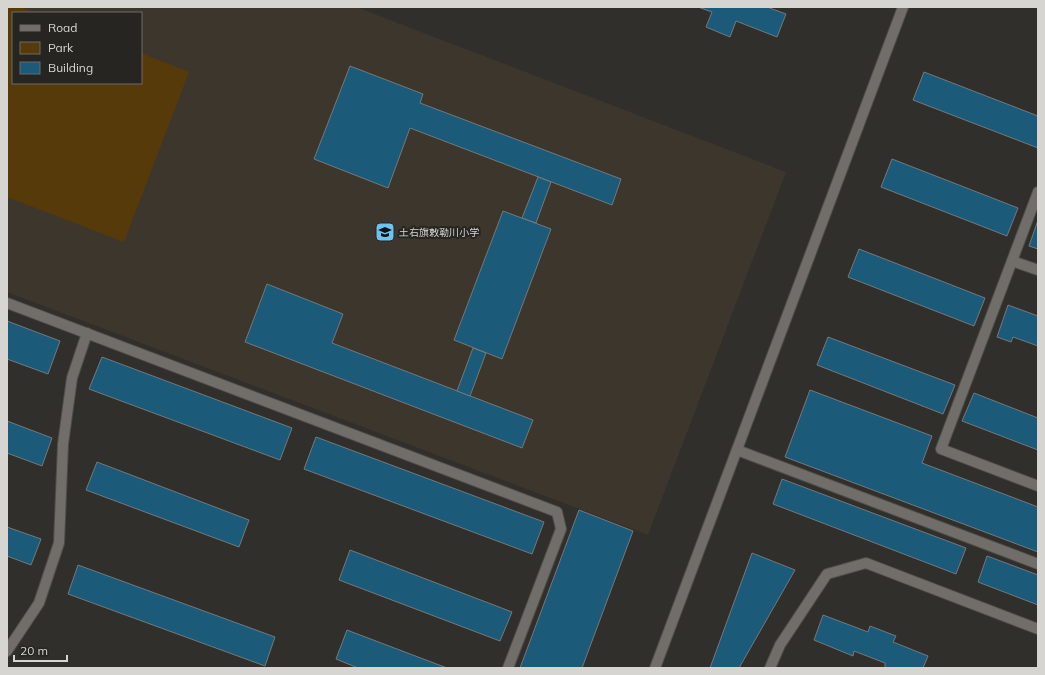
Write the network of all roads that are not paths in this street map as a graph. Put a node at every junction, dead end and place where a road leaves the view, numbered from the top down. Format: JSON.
{"nodes":[{"id":1,"x":903,"y":7,"type":"edge"},
{"id":2,"x":1038,"y":192,"type":"edge"},
{"id":3,"x":1012,"y":261,"type":"junction"},
{"id":4,"x":1038,"y":270,"type":"edge"},
{"id":5,"x":7,"y":303,"type":"edge"},
{"id":6,"x":87,"y":333,"type":"junction"},
{"id":7,"x":737,"y":450,"type":"junction"},
{"id":8,"x":1038,"y":486,"type":"edge"},
{"id":9,"x":1038,"y":564,"type":"edge"},
{"id":10,"x":1038,"y":629,"type":"edge"},
{"id":11,"x":7,"y":651,"type":"edge"},
{"id":12,"x":508,"y":668,"type":"edge"},
{"id":13,"x":655,"y":668,"type":"edge"},
{"id":14,"x":770,"y":668,"type":"edge"}],
"edges":[{"from":1,"to":7,"type":"street"},
{"from":2,"to":3,"type":"street"},
{"from":3,"to":4,"type":"street"},
{"from":3,"to":8,"type":"street"},
{"from":5,"to":6,"type":"street"},
{"from":6,"to":11,"type":"street"},
{"from":6,"to":12,"type":"street"},
{"from":7,"to":9,"type":"street"},
{"from":7,"to":13,"type":"street"},
{"from":10,"to":14,"type":"street"}]}
